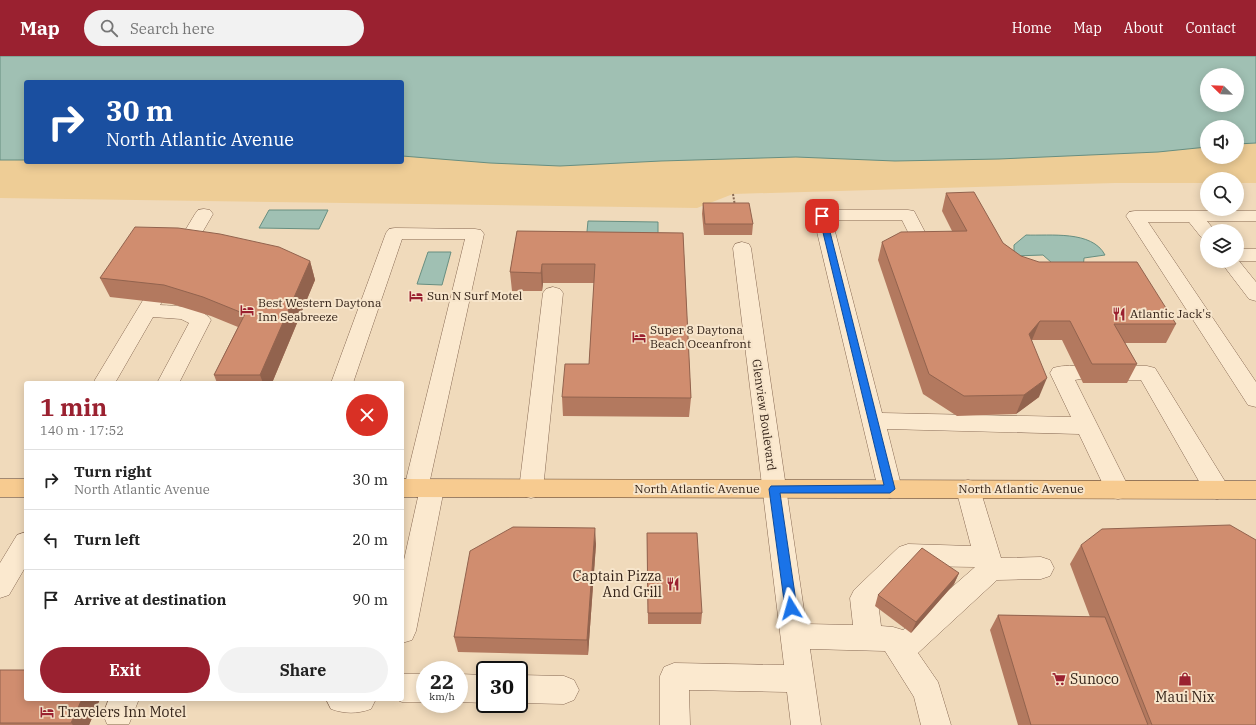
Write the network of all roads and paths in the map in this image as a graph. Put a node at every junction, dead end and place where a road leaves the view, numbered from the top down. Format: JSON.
{"nodes":[{"id":1,"x":733,"y":194,"type":"dead end"},
{"id":2,"x":736,"y":207,"type":"edge"},
{"id":3,"x":204,"y":214,"type":"dead end"},
{"id":4,"x":1256,"y":216,"type":"edge"},
{"id":5,"x":1194,"y":217,"type":"junction"},
{"id":6,"x":1200,"y":224,"type":"edge"},
{"id":7,"x":917,"y":234,"type":"edge"},
{"id":8,"x":742,"y":248,"type":"dead end"},
{"id":9,"x":1256,"y":254,"type":"edge"},
{"id":10,"x":1244,"y":255,"type":"edge"},
{"id":11,"x":1235,"y":268,"type":"edge"},
{"id":12,"x":553,"y":293,"type":"dead end"},
{"id":13,"x":1256,"y":295,"type":"edge"},
{"id":14,"x":147,"y":310,"type":"junction"},
{"id":15,"x":1078,"y":373,"type":"dead end"},
{"id":16,"x":1122,"y":373,"type":"edge"},
{"id":17,"x":105,"y":381,"type":"edge"},
{"id":18,"x":169,"y":381,"type":"edge"},
{"id":19,"x":343,"y":381,"type":"edge"},
{"id":20,"x":1256,"y":398,"type":"edge"},
{"id":21,"x":874,"y":421,"type":"junction"},
{"id":22,"x":1087,"y":426,"type":"junction"},
{"id":23,"x":0,"y":488,"type":"edge"},
{"id":24,"x":24,"y":488,"type":"edge"},
{"id":25,"x":417,"y":488,"type":"edge"},
{"id":26,"x":531,"y":489,"type":"junction"},
{"id":27,"x":774,"y":489,"type":"junction"},
{"id":28,"x":890,"y":489,"type":"junction"},
{"id":29,"x":968,"y":489,"type":"junction"},
{"id":30,"x":1118,"y":490,"type":"junction"},
{"id":31,"x":1217,"y":490,"type":"junction"},
{"id":32,"x":1256,"y":490,"type":"edge"},
{"id":33,"x":24,"y":545,"type":"edge"},
{"id":34,"x":989,"y":563,"type":"junction"},
{"id":35,"x":1041,"y":568,"type":"dead end"},
{"id":36,"x":0,"y":587,"type":"edge"},
{"id":37,"x":404,"y":612,"type":"edge"},
{"id":38,"x":795,"y":636,"type":"junction"},
{"id":39,"x":868,"y":638,"type":"junction"},
{"id":40,"x":900,"y":651,"type":"junction"},
{"id":41,"x":800,"y":679,"type":"junction"},
{"id":42,"x":404,"y":688,"type":"edge"},
{"id":43,"x":416,"y":688,"type":"edge"},
{"id":44,"x":528,"y":689,"type":"edge"},
{"id":45,"x":564,"y":690,"type":"dead end"},
{"id":46,"x":674,"y":725,"type":"edge"},
{"id":47,"x":806,"y":725,"type":"edge"},
{"id":48,"x":936,"y":725,"type":"edge"}],
"edges":[{"from":1,"to":2,"type":"path"},
{"from":3,"to":14,"type":"street"},
{"from":4,"to":5,"type":"street"},
{"from":5,"to":6,"type":"street"},
{"from":5,"to":20,"type":"street"},
{"from":7,"to":21,"type":"street"},
{"from":8,"to":27,"type":"street","name":"Glenview Boulevard"},
{"from":9,"to":10,"type":"street"},
{"from":11,"to":13,"type":"street"},
{"from":12,"to":26,"type":"street"},
{"from":14,"to":17,"type":"street"},
{"from":14,"to":18,"type":"street"},
{"from":15,"to":22,"type":"street"},
{"from":16,"to":31,"type":"street"},
{"from":19,"to":25,"type":"street"},
{"from":21,"to":22,"type":"street"},
{"from":21,"to":28,"type":"street"},
{"from":22,"to":30,"type":"street"},
{"from":23,"to":24,"type":"main road"},
{"from":25,"to":26,"type":"main road","name":"North Atlantic Avenue"},
{"from":25,"to":37,"type":"street"},
{"from":26,"to":27,"type":"main road","name":"North Atlantic Avenue"},
{"from":27,"to":28,"type":"main road","name":"North Atlantic Avenue"},
{"from":27,"to":38,"type":"street","name":"Glenview Boulevard"},
{"from":28,"to":29,"type":"main road","name":"North Atlantic Avenue"},
{"from":29,"to":30,"type":"main road","name":"North Atlantic Avenue"},
{"from":29,"to":34,"type":"street"},
{"from":30,"to":31,"type":"main road","name":"North Atlantic Avenue"},
{"from":31,"to":32,"type":"main road","name":"North Atlantic Avenue"},
{"from":33,"to":36,"type":"street"},
{"from":34,"to":35,"type":"street"},
{"from":34,"to":39,"type":"street"},
{"from":34,"to":40,"type":"street"},
{"from":38,"to":39,"type":"street"},
{"from":38,"to":41,"type":"street","name":"Glenview Boulevard"},
{"from":39,"to":40,"type":"street"},
{"from":40,"to":48,"type":"street"},
{"from":41,"to":46,"type":"street"},
{"from":41,"to":47,"type":"street","name":"Glenview Boulevard"},
{"from":42,"to":43,"type":"street"},
{"from":44,"to":45,"type":"street"}]}
